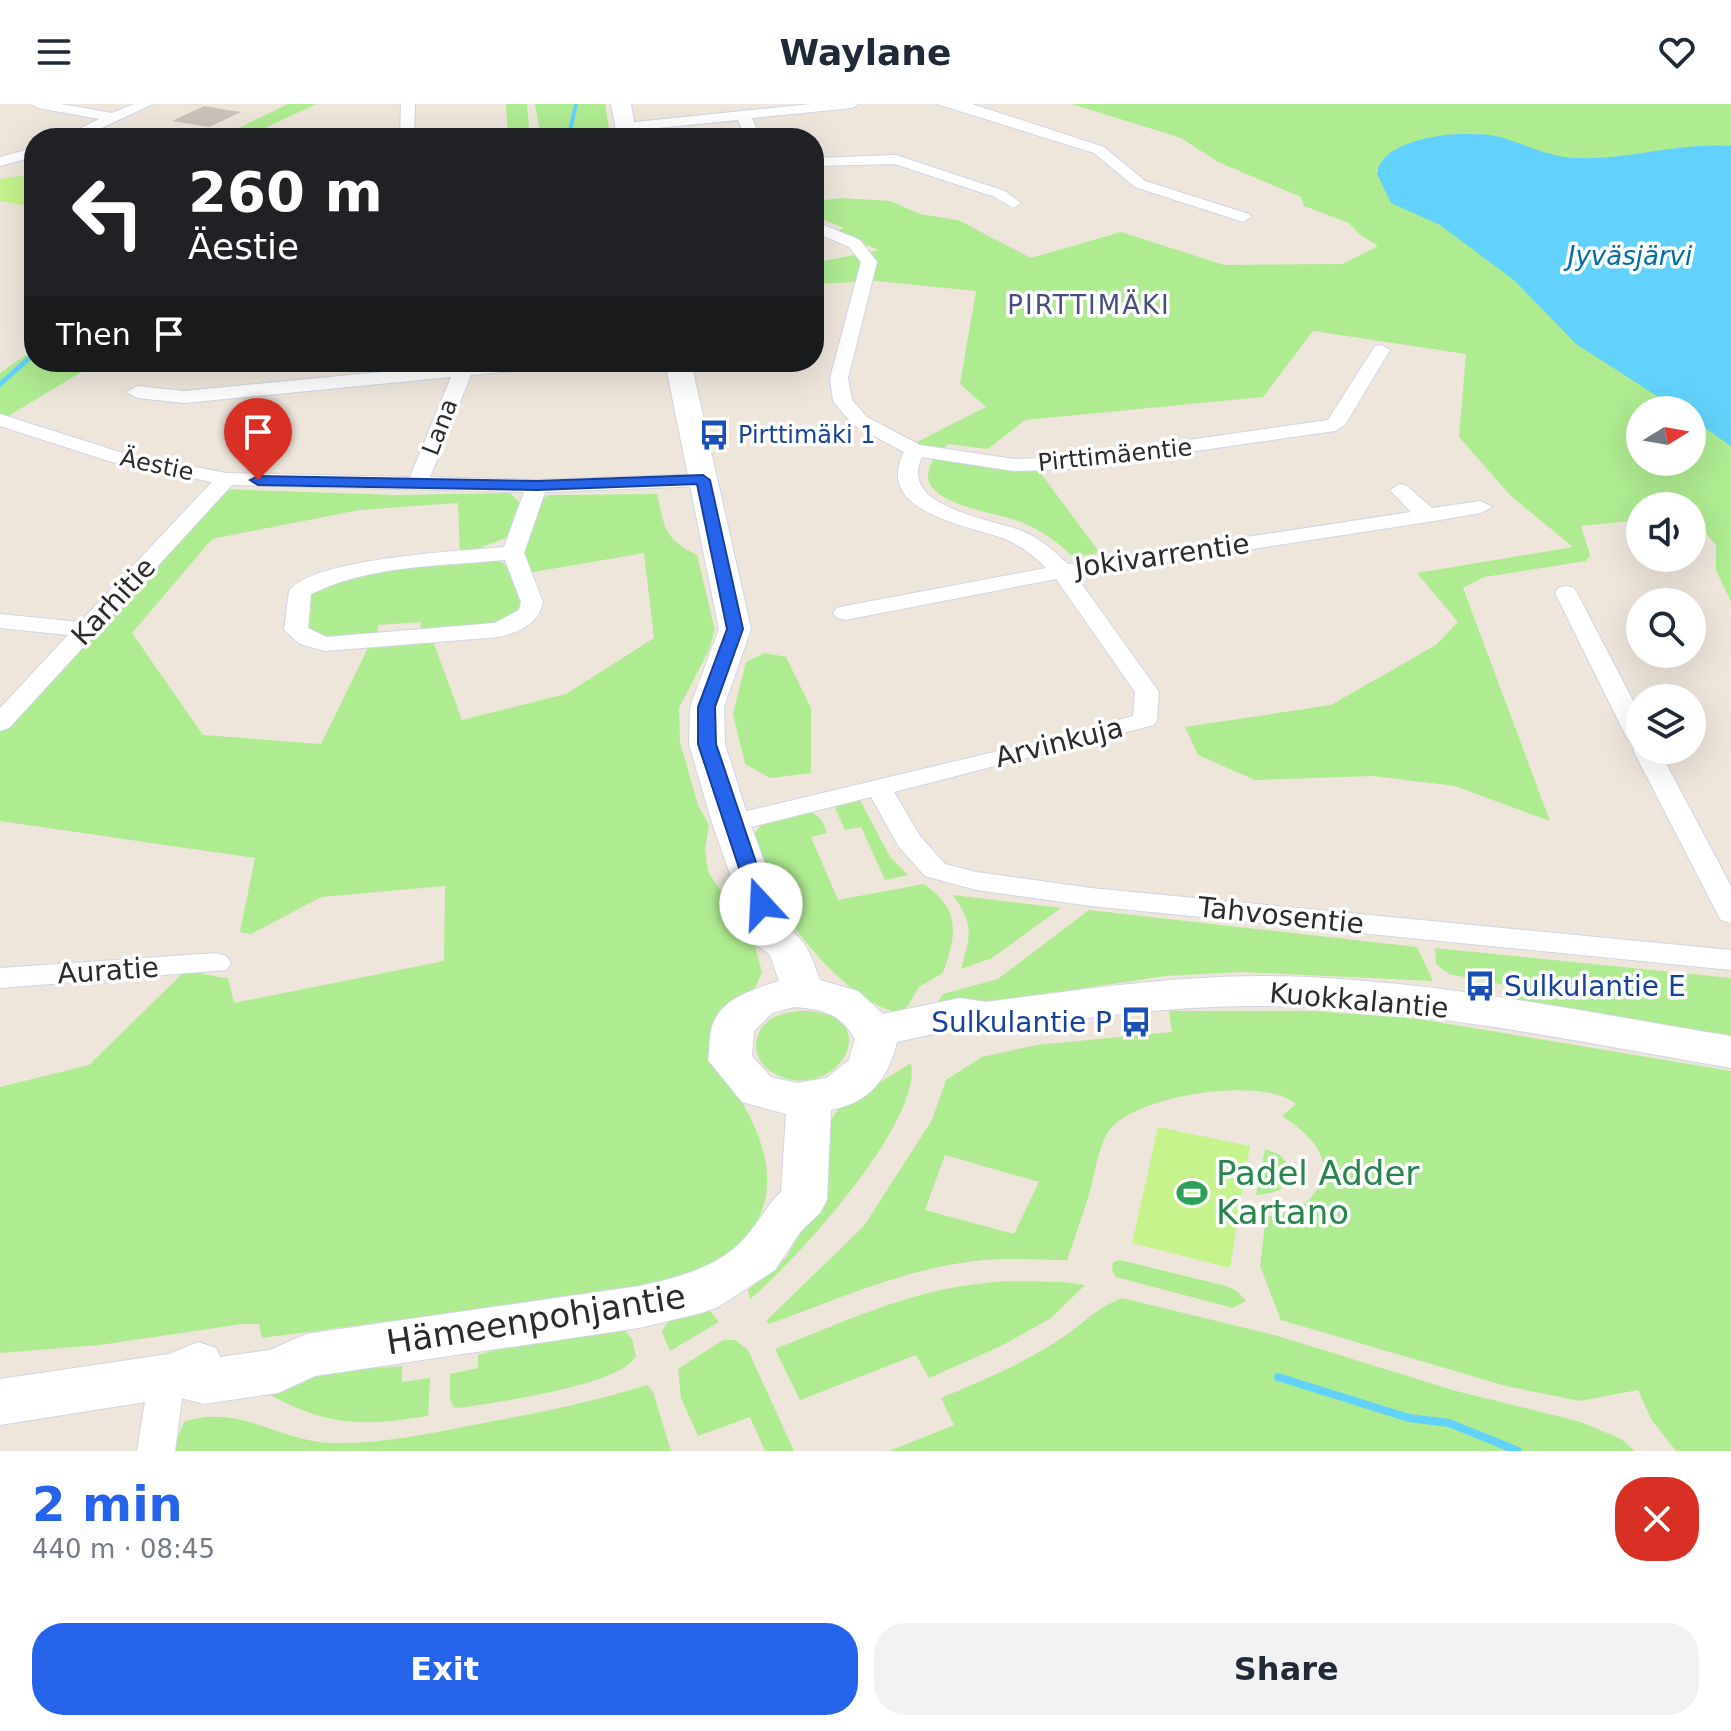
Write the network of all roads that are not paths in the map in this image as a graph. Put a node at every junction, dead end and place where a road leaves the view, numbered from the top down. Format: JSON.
{"nodes":[{"id":1,"x":38,"y":104,"type":"edge"},
{"id":2,"x":146,"y":104,"type":"edge"},
{"id":3,"x":408,"y":104,"type":"edge"},
{"id":4,"x":621,"y":104,"type":"edge"},
{"id":5,"x":852,"y":104,"type":"edge"},
{"id":6,"x":944,"y":104,"type":"edge"},
{"id":7,"x":966,"y":105,"type":"edge"},
{"id":8,"x":743,"y":115,"type":"junction"},
{"id":9,"x":114,"y":118,"type":"junction"},
{"id":10,"x":91,"y":128,"type":"edge"},
{"id":11,"x":407,"y":128,"type":"edge"},
{"id":12,"x":626,"y":128,"type":"edge"},
{"id":13,"x":659,"y":128,"type":"edge"},
{"id":14,"x":749,"y":128,"type":"edge"},
{"id":15,"x":24,"y":155,"type":"edge"},
{"id":16,"x":0,"y":162,"type":"edge"},
{"id":17,"x":824,"y":162,"type":"edge"},
{"id":18,"x":1013,"y":203,"type":"dead end"},
{"id":19,"x":1243,"y":217,"type":"dead end"},
{"id":20,"x":824,"y":230,"type":"edge"},
{"id":21,"x":1381,"y":350,"type":"dead end"},
{"id":22,"x":442,"y":372,"type":"edge"},
{"id":23,"x":462,"y":372,"type":"edge"},
{"id":24,"x":680,"y":372,"type":"edge"},
{"id":25,"x":137,"y":392,"type":"dead end"},
{"id":26,"x":0,"y":420,"type":"edge"},
{"id":27,"x":915,"y":450,"type":"junction"},
{"id":28,"x":226,"y":479,"type":"junction"},
{"id":29,"x":703,"y":480,"type":"junction"},
{"id":30,"x":417,"y":485,"type":"junction"},
{"id":31,"x":537,"y":486,"type":"junction"},
{"id":32,"x":1400,"y":490,"type":"dead end"},
{"id":33,"x":1481,"y":507,"type":"dead end"},
{"id":34,"x":1428,"y":516,"type":"junction"},
{"id":35,"x":513,"y":553,"type":"junction"},
{"id":36,"x":1061,"y":570,"type":"junction"},
{"id":37,"x":1566,"y":593,"type":"dead end"},
{"id":38,"x":845,"y":613,"type":"dead end"},
{"id":39,"x":0,"y":621,"type":"edge"},
{"id":40,"x":85,"y":630,"type":"junction"},
{"id":41,"x":1626,"y":711,"type":"edge"},
{"id":42,"x":0,"y":723,"type":"edge"},
{"id":43,"x":1653,"y":764,"type":"edge"},
{"id":44,"x":878,"y":786,"type":"junction"},
{"id":45,"x":731,"y":823,"type":"junction"},
{"id":46,"x":1731,"y":913,"type":"edge"},
{"id":47,"x":1731,"y":960,"type":"edge"},
{"id":48,"x":216,"y":963,"type":"dead end"},
{"id":49,"x":0,"y":978,"type":"edge"},
{"id":50,"x":793,"y":994,"type":"junction"},
{"id":51,"x":873,"y":1040,"type":"junction"},
{"id":52,"x":1731,"y":1052,"type":"edge"},
{"id":53,"x":798,"y":1097,"type":"junction"},
{"id":54,"x":172,"y":1376,"type":"junction"},
{"id":55,"x":0,"y":1402,"type":"edge"},
{"id":56,"x":156,"y":1451,"type":"edge"}],
"edges":[{"from":1,"to":9,"type":"street"},
{"from":2,"to":9,"type":"street"},
{"from":3,"to":11,"type":"street"},
{"from":4,"to":12,"type":"main road"},
{"from":5,"to":8,"type":"street"},
{"from":6,"to":7,"type":"street"},
{"from":7,"to":19,"type":"street"},
{"from":8,"to":13,"type":"street"},
{"from":8,"to":14,"type":"street"},
{"from":9,"to":10,"type":"street"},
{"from":15,"to":16,"type":"street"},
{"from":17,"to":18,"type":"street"},
{"from":20,"to":27,"type":"street","name":"Pirttimäentie"},
{"from":21,"to":27,"type":"street","name":"Pirttimäentie"},
{"from":22,"to":25,"type":"street"},
{"from":23,"to":30,"type":"street","name":"Lana"},
{"from":24,"to":29,"type":"main road"},
{"from":26,"to":28,"type":"street","name":"Äestie"},
{"from":27,"to":36,"type":"street","name":"Arvinkuja"},
{"from":28,"to":30,"type":"street","name":"Äestie"},
{"from":28,"to":40,"type":"street","name":"Karhitie"},
{"from":29,"to":31,"type":"street","name":"Äestie"},
{"from":29,"to":45,"type":"main road"},
{"from":30,"to":31,"type":"street","name":"Äestie"},
{"from":31,"to":35,"type":"street"},
{"from":32,"to":34,"type":"street"},
{"from":33,"to":34,"type":"street","name":"Jokivarrentie"},
{"from":34,"to":36,"type":"street","name":"Jokivarrentie"},
{"from":35,"to":35,"type":"street"},
{"from":36,"to":38,"type":"street","name":"Jokivarrentie"},
{"from":36,"to":44,"type":"street","name":"Arvinkuja"},
{"from":37,"to":41,"type":"street"},
{"from":39,"to":40,"type":"street"},
{"from":40,"to":42,"type":"street","name":"Karhitie"},
{"from":43,"to":46,"type":"street"},
{"from":44,"to":45,"type":"street","name":"Arvinkuja"},
{"from":44,"to":47,"type":"street","name":"Tahvosentie"},
{"from":45,"to":50,"type":"main road"},
{"from":48,"to":49,"type":"street","name":"Auratie"},
{"from":50,"to":51,"type":"main road"},
{"from":50,"to":53,"type":"main road"},
{"from":51,"to":52,"type":"main road","name":"Kuokkalantie"},
{"from":51,"to":53,"type":"main road"},
{"from":53,"to":54,"type":"main road","name":"Hämeenpohjantie"},
{"from":54,"to":55,"type":"main road","name":"Hämeenpohjantie"},
{"from":54,"to":56,"type":"street"}]}
